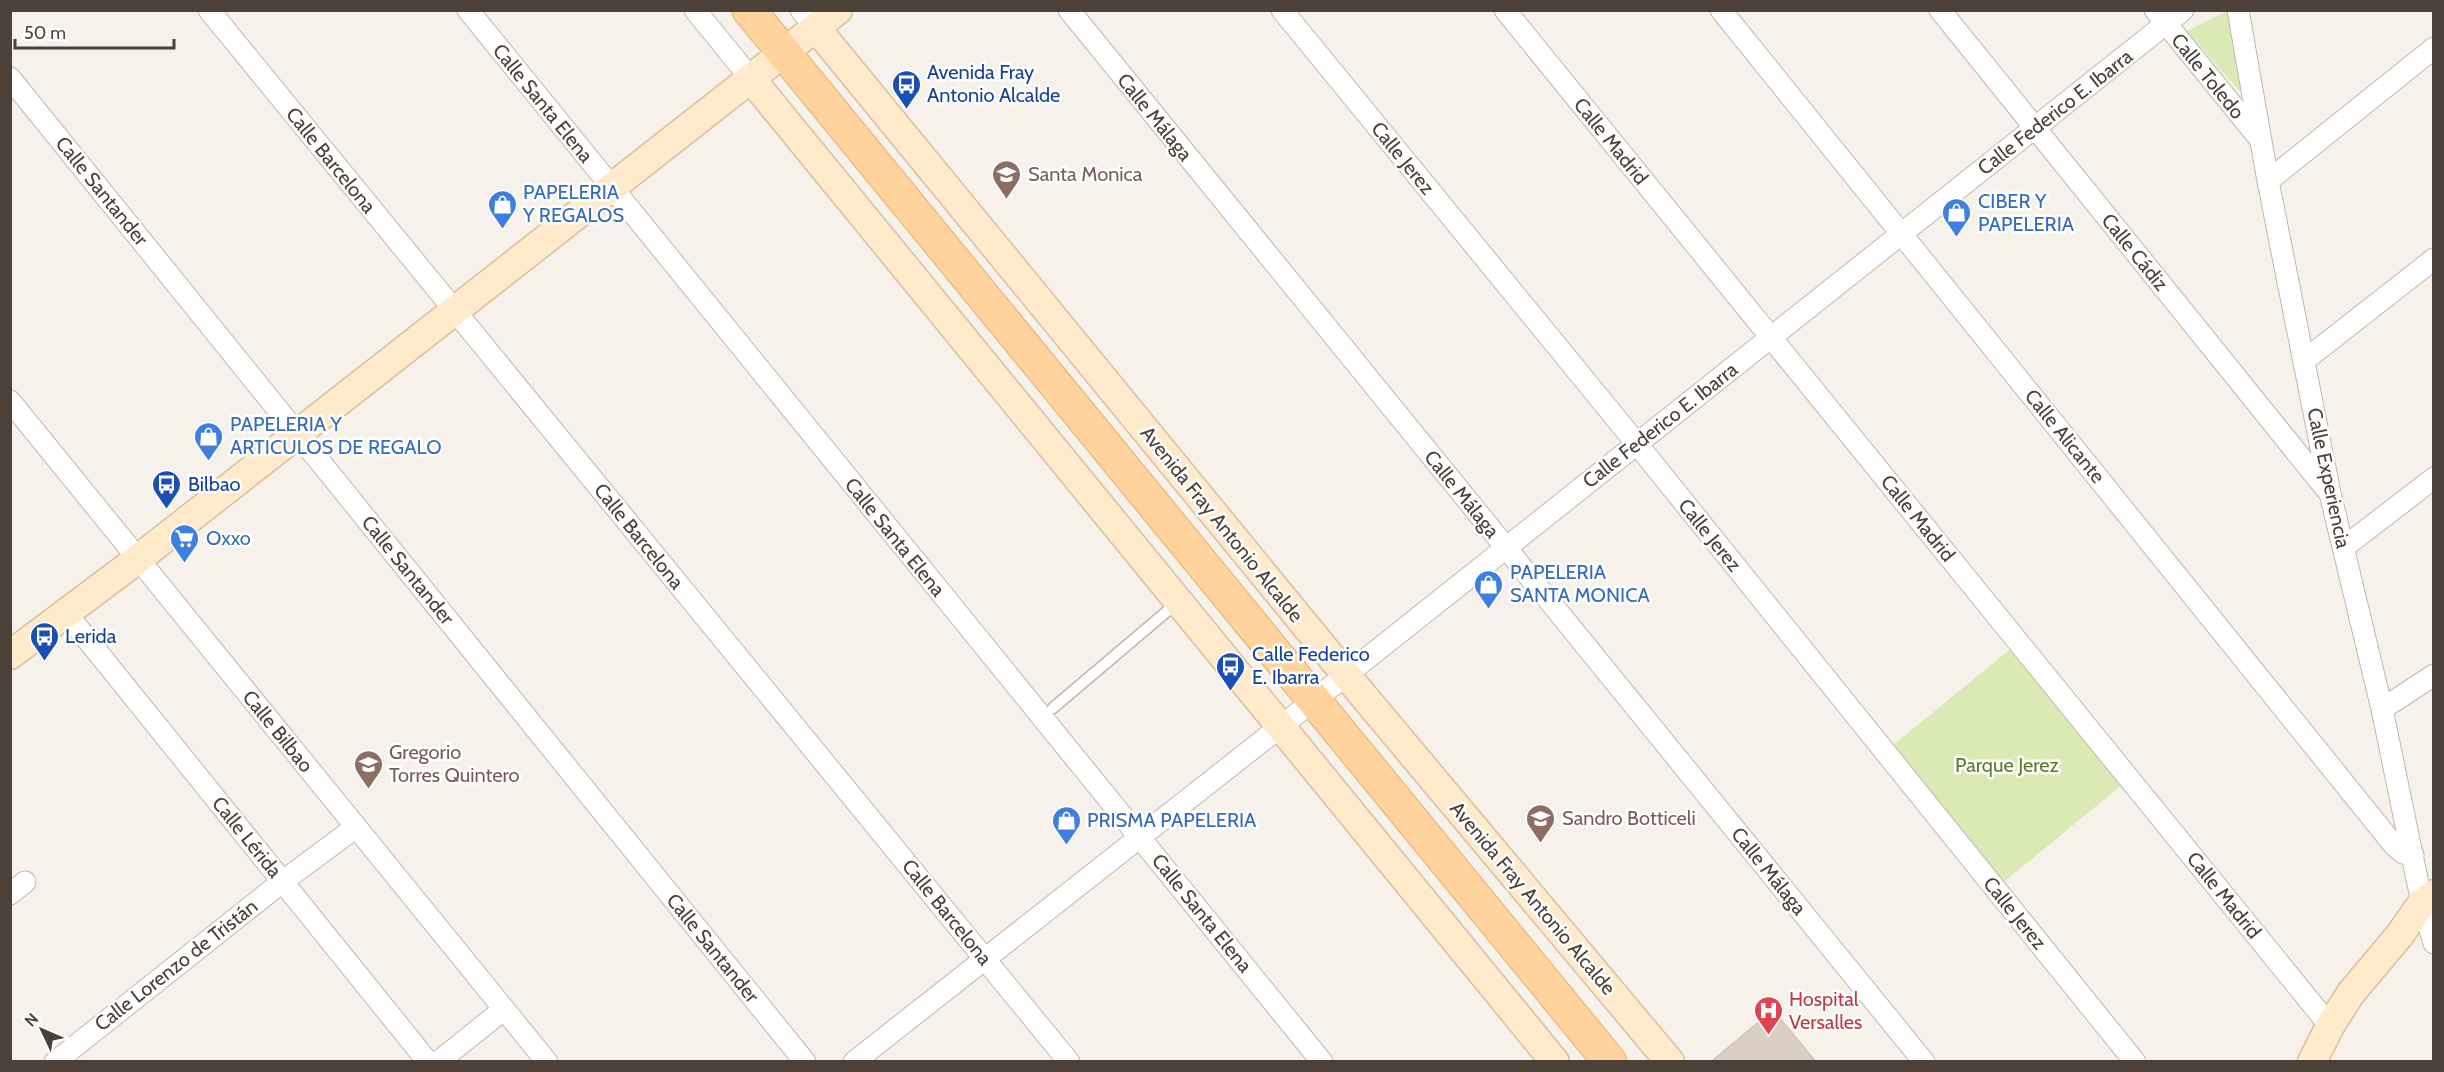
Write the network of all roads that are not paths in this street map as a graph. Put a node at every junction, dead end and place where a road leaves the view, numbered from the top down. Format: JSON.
{"nodes":[{"id":1,"x":209,"y":10,"type":"edge"},
{"id":2,"x":468,"y":10,"type":"edge"},
{"id":3,"x":695,"y":10,"type":"edge"},
{"id":4,"x":749,"y":10,"type":"edge"},
{"id":5,"x":838,"y":10,"type":"edge"},
{"id":6,"x":1069,"y":10,"type":"edge"},
{"id":7,"x":1282,"y":10,"type":"edge"},
{"id":8,"x":1505,"y":10,"type":"edge"},
{"id":9,"x":1721,"y":10,"type":"edge"},
{"id":10,"x":1940,"y":10,"type":"edge"},
{"id":11,"x":2183,"y":10,"type":"edge"},
{"id":12,"x":2238,"y":10,"type":"edge"},
{"id":13,"x":2160,"y":17,"type":"edge"},
{"id":14,"x":809,"y":20,"type":"edge"},
{"id":15,"x":2433,"y":48,"type":"edge"},
{"id":16,"x":784,"y":54,"type":"junction"},
{"id":17,"x":10,"y":78,"type":"edge"},
{"id":18,"x":752,"y":80,"type":"junction"},
{"id":19,"x":2035,"y":128,"type":"junction"},
{"id":20,"x":2261,"y":141,"type":"junction"},
{"id":21,"x":2268,"y":181,"type":"junction"},
{"id":22,"x":612,"y":189,"type":"junction"},
{"id":23,"x":1902,"y":234,"type":"junction"},
{"id":24,"x":2433,"y":259,"type":"edge"},
{"id":25,"x":455,"y":312,"type":"junction"},
{"id":26,"x":1771,"y":338,"type":"junction"},
{"id":27,"x":2305,"y":360,"type":"junction"},
{"id":28,"x":10,"y":400,"type":"edge"},
{"id":29,"x":298,"y":434,"type":"junction"},
{"id":30,"x":1636,"y":444,"type":"junction"},
{"id":31,"x":2433,"y":478,"type":"edge"},
{"id":32,"x":2330,"y":492,"type":"junction"},
{"id":33,"x":1506,"y":548,"type":"junction"},
{"id":34,"x":2343,"y":548,"type":"junction"},
{"id":35,"x":138,"y":559,"type":"junction"},
{"id":36,"x":1178,"y":602,"type":"junction"},
{"id":37,"x":66,"y":613,"type":"junction"},
{"id":38,"x":10,"y":655,"type":"edge"},
{"id":39,"x":1346,"y":675,"type":"junction"},
{"id":40,"x":2433,"y":675,"type":"edge"},
{"id":41,"x":1314,"y":700,"type":"junction"},
{"id":42,"x":1053,"y":708,"type":"dead end"},
{"id":43,"x":2382,"y":709,"type":"junction"},
{"id":44,"x":1281,"y":726,"type":"junction"},
{"id":45,"x":356,"y":827,"type":"junction"},
{"id":46,"x":1140,"y":837,"type":"junction"},
{"id":47,"x":2413,"y":855,"type":"junction"},
{"id":48,"x":282,"y":882,"type":"junction"},
{"id":49,"x":2430,"y":915,"type":"edge"},
{"id":50,"x":986,"y":959,"type":"junction"},
{"id":51,"x":503,"y":1010,"type":"junction"},
{"id":52,"x":2330,"y":1026,"type":"junction"},
{"id":53,"x":55,"y":1062,"type":"edge"},
{"id":54,"x":428,"y":1062,"type":"edge"},
{"id":55,"x":438,"y":1062,"type":"edge"},
{"id":56,"x":547,"y":1062,"type":"edge"},
{"id":57,"x":805,"y":1062,"type":"edge"},
{"id":58,"x":854,"y":1062,"type":"edge"},
{"id":59,"x":1069,"y":1062,"type":"edge"},
{"id":60,"x":1322,"y":1062,"type":"edge"},
{"id":61,"x":1555,"y":1062,"type":"edge"},
{"id":62,"x":1610,"y":1062,"type":"edge"},
{"id":63,"x":1670,"y":1062,"type":"edge"},
{"id":64,"x":1924,"y":1062,"type":"edge"},
{"id":65,"x":2135,"y":1062,"type":"edge"},
{"id":66,"x":2312,"y":1062,"type":"edge"}],
"edges":[{"from":1,"to":25,"type":"street","name":"Calle Barcelona"},
{"from":2,"to":22,"type":"street","name":"Calle Santa Elena"},
{"from":3,"to":18,"type":"street"},
{"from":4,"to":16,"type":"main road","name":"Avenida Fray Antonio Alcalde"},
{"from":5,"to":14,"type":"street"},
{"from":6,"to":33,"type":"street","name":"Calle Málaga"},
{"from":7,"to":30,"type":"street","name":"Calle Jerez"},
{"from":8,"to":26,"type":"street","name":"Calle Madrid"},
{"from":9,"to":23,"type":"street","name":"Calle Alicante"},
{"from":10,"to":19,"type":"street","name":"Calle Cádiz"},
{"from":11,"to":13,"type":"street","name":"Calle Federico E. Ibarra"},
{"from":12,"to":20,"type":"street","name":"Calle Experiencia"},
{"from":13,"to":19,"type":"street","name":"Calle Federico E. Ibarra"},
{"from":13,"to":20,"type":"street","name":"Calle Toledo"},
{"from":14,"to":16,"type":"street"},
{"from":14,"to":39,"type":"street","name":"Avenida Fray Antonio Alcalde"},
{"from":15,"to":21,"type":"street"},
{"from":16,"to":18,"type":"street"},
{"from":16,"to":41,"type":"main road","name":"Avenida Fray Antonio Alcalde"},
{"from":17,"to":29,"type":"street","name":"Calle Santander"},
{"from":18,"to":22,"type":"street"},
{"from":18,"to":36,"type":"street"},
{"from":19,"to":23,"type":"street","name":"Calle Federico E. Ibarra"},
{"from":19,"to":32,"type":"street","name":"Calle Cádiz"},
{"from":20,"to":21,"type":"street","name":"Calle Experiencia"},
{"from":21,"to":27,"type":"street","name":"Calle Experiencia"},
{"from":22,"to":25,"type":"street"},
{"from":22,"to":46,"type":"street","name":"Calle Santa Elena"},
{"from":23,"to":26,"type":"street","name":"Calle Federico E. Ibarra"},
{"from":23,"to":47,"type":"street","name":"Calle Alicante"},
{"from":24,"to":27,"type":"street"},
{"from":25,"to":29,"type":"street"},
{"from":25,"to":50,"type":"street","name":"Calle Barcelona"},
{"from":26,"to":30,"type":"street","name":"Calle Federico E. Ibarra"},
{"from":26,"to":52,"type":"street","name":"Calle Madrid"},
{"from":27,"to":32,"type":"street","name":"Calle Experiencia"},
{"from":28,"to":35,"type":"street","name":"Calle Bilbao"},
{"from":29,"to":35,"type":"street"},
{"from":29,"to":57,"type":"street","name":"Calle Santander"},
{"from":30,"to":33,"type":"street","name":"Calle Federico E. Ibarra"},
{"from":30,"to":65,"type":"street","name":"Calle Jerez"},
{"from":31,"to":34,"type":"street"},
{"from":32,"to":34,"type":"street","name":"Calle Experiencia"},
{"from":33,"to":39,"type":"street","name":"Calle Federico E. Ibarra"},
{"from":33,"to":64,"type":"street","name":"Calle Málaga"},
{"from":34,"to":43,"type":"street","name":"Calle Experiencia"},
{"from":35,"to":37,"type":"street"},
{"from":35,"to":45,"type":"street","name":"Calle Bilbao"},
{"from":36,"to":42,"type":"lane"},
{"from":36,"to":44,"type":"street"},
{"from":37,"to":38,"type":"street"},
{"from":37,"to":48,"type":"street","name":"Calle Lérida"},
{"from":39,"to":41,"type":"street","name":"Calle Federico E. Ibarra"},
{"from":39,"to":63,"type":"street","name":"Avenida Fray Antonio Alcalde"},
{"from":40,"to":43,"type":"street"},
{"from":41,"to":44,"type":"street","name":"Calle Federico E. Ibarra"},
{"from":41,"to":62,"type":"main road","name":"Avenida Fray Antonio Alcalde"},
{"from":43,"to":47,"type":"street","name":"Calle Experiencia"},
{"from":44,"to":46,"type":"street","name":"Calle Federico E. Ibarra"},
{"from":44,"to":61,"type":"street"},
{"from":45,"to":48,"type":"street","name":"Calle Lorenzo de Tristán"},
{"from":45,"to":51,"type":"street","name":"Calle Bilbao"},
{"from":46,"to":50,"type":"street","name":"Calle Federico E. Ibarra"},
{"from":46,"to":60,"type":"street","name":"Calle Santa Elena"},
{"from":47,"to":49,"type":"street","name":"Calle Experiencia"},
{"from":48,"to":53,"type":"street","name":"Calle Lorenzo de Tristán"},
{"from":48,"to":54,"type":"street","name":"Calle Lérida"},
{"from":49,"to":52,"type":"street"},
{"from":50,"to":58,"type":"street","name":"Calle Federico E. Ibarra"},
{"from":50,"to":59,"type":"street","name":"Calle Barcelona"},
{"from":51,"to":55,"type":"street"},
{"from":51,"to":56,"type":"street","name":"Calle Bilbao"},
{"from":52,"to":66,"type":"street"}]}
